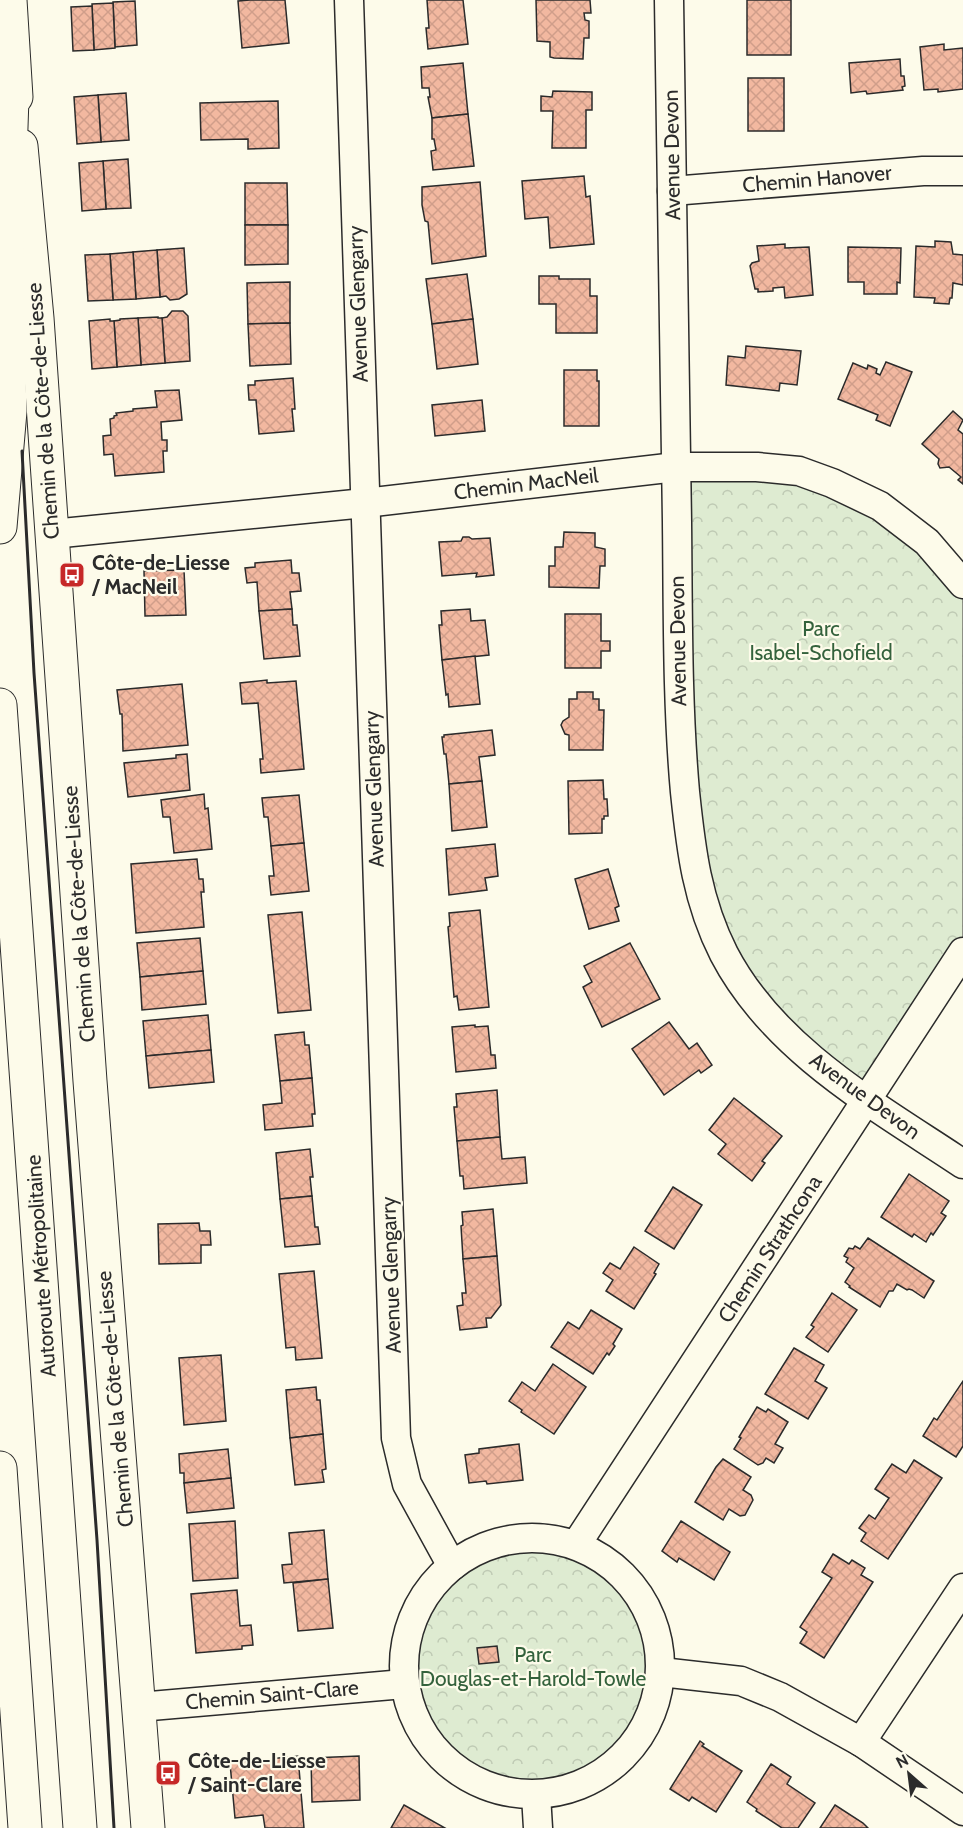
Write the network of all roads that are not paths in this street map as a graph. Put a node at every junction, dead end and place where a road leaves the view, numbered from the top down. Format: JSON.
{"nodes":[{"id":1,"x":10,"y":0,"type":"edge"},
{"id":2,"x":349,"y":0,"type":"edge"},
{"id":3,"x":669,"y":0,"type":"edge"},
{"id":4,"x":13,"y":68,"type":"junction"},
{"id":5,"x":963,"y":171,"type":"edge"},
{"id":6,"x":672,"y":191,"type":"junction"},
{"id":7,"x":676,"y":467,"type":"junction"},
{"id":8,"x":365,"y":503,"type":"junction"},
{"id":9,"x":0,"y":527,"type":"edge"},
{"id":10,"x":52,"y":534,"type":"junction"},
{"id":11,"x":963,"y":584,"type":"edge"},
{"id":12,"x":0,"y":705,"type":"edge"},
{"id":13,"x":963,"y":952,"type":"edge"},
{"id":14,"x":867,"y":1100,"type":"junction"},
{"id":15,"x":963,"y":1164,"type":"edge"},
{"id":16,"x":0,"y":1468,"type":"edge"},
{"id":17,"x":576,"y":1545,"type":"junction"},
{"id":18,"x":452,"y":1566,"type":"junction"},
{"id":19,"x":963,"y":1588,"type":"edge"},
{"id":20,"x":661,"y":1672,"type":"junction"},
{"id":21,"x":404,"y":1683,"type":"junction"},
{"id":22,"x":139,"y":1707,"type":"junction"},
{"id":23,"x":861,"y":1742,"type":"junction"},
{"id":24,"x":536,"y":1795,"type":"junction"},
{"id":25,"x":963,"y":1811,"type":"edge"},
{"id":26,"x":25,"y":1828,"type":"edge"},
{"id":27,"x":80,"y":1828,"type":"edge"},
{"id":28,"x":148,"y":1828,"type":"edge"},
{"id":29,"x":538,"y":1828,"type":"edge"}],
"edges":[{"from":1,"to":4,"type":"main road","name":"Chemin de la Côte-de-Liesse"},
{"from":2,"to":8,"type":"street","name":"Avenue Glengarry"},
{"from":3,"to":6,"type":"street","name":"Avenue Devon"},
{"from":4,"to":9,"type":"main road"},
{"from":4,"to":10,"type":"main road","name":"Chemin de la Côte-de-Liesse"},
{"from":5,"to":6,"type":"street","name":"Chemin Hanover"},
{"from":6,"to":7,"type":"street","name":"Avenue Devon"},
{"from":7,"to":8,"type":"street","name":"Chemin MacNeil"},
{"from":7,"to":11,"type":"street","name":"Chemin MacNeil"},
{"from":7,"to":14,"type":"street","name":"Avenue Devon"},
{"from":8,"to":10,"type":"street","name":"Chemin MacNeil"},
{"from":8,"to":18,"type":"street","name":"Avenue Glengarry"},
{"from":10,"to":22,"type":"main road","name":"Chemin de la Côte-de-Liesse"},
{"from":12,"to":27,"type":"main road","name":"Autoroute Métropolitaine"},
{"from":13,"to":14,"type":"street","name":"Chemin Strathcona"},
{"from":14,"to":15,"type":"street","name":"Avenue Devon"},
{"from":14,"to":17,"type":"street","name":"Chemin Strathcona"},
{"from":16,"to":26,"type":"main road"},
{"from":17,"to":18,"type":"street"},
{"from":17,"to":20,"type":"street"},
{"from":18,"to":21,"type":"street"},
{"from":19,"to":23,"type":"street"},
{"from":20,"to":23,"type":"street"},
{"from":20,"to":24,"type":"street"},
{"from":21,"to":22,"type":"street","name":"Chemin Saint-Clare"},
{"from":21,"to":24,"type":"street"},
{"from":22,"to":28,"type":"main road","name":"Chemin de la Côte-de-Liesse"},
{"from":23,"to":25,"type":"street"},
{"from":24,"to":29,"type":"street"}]}
